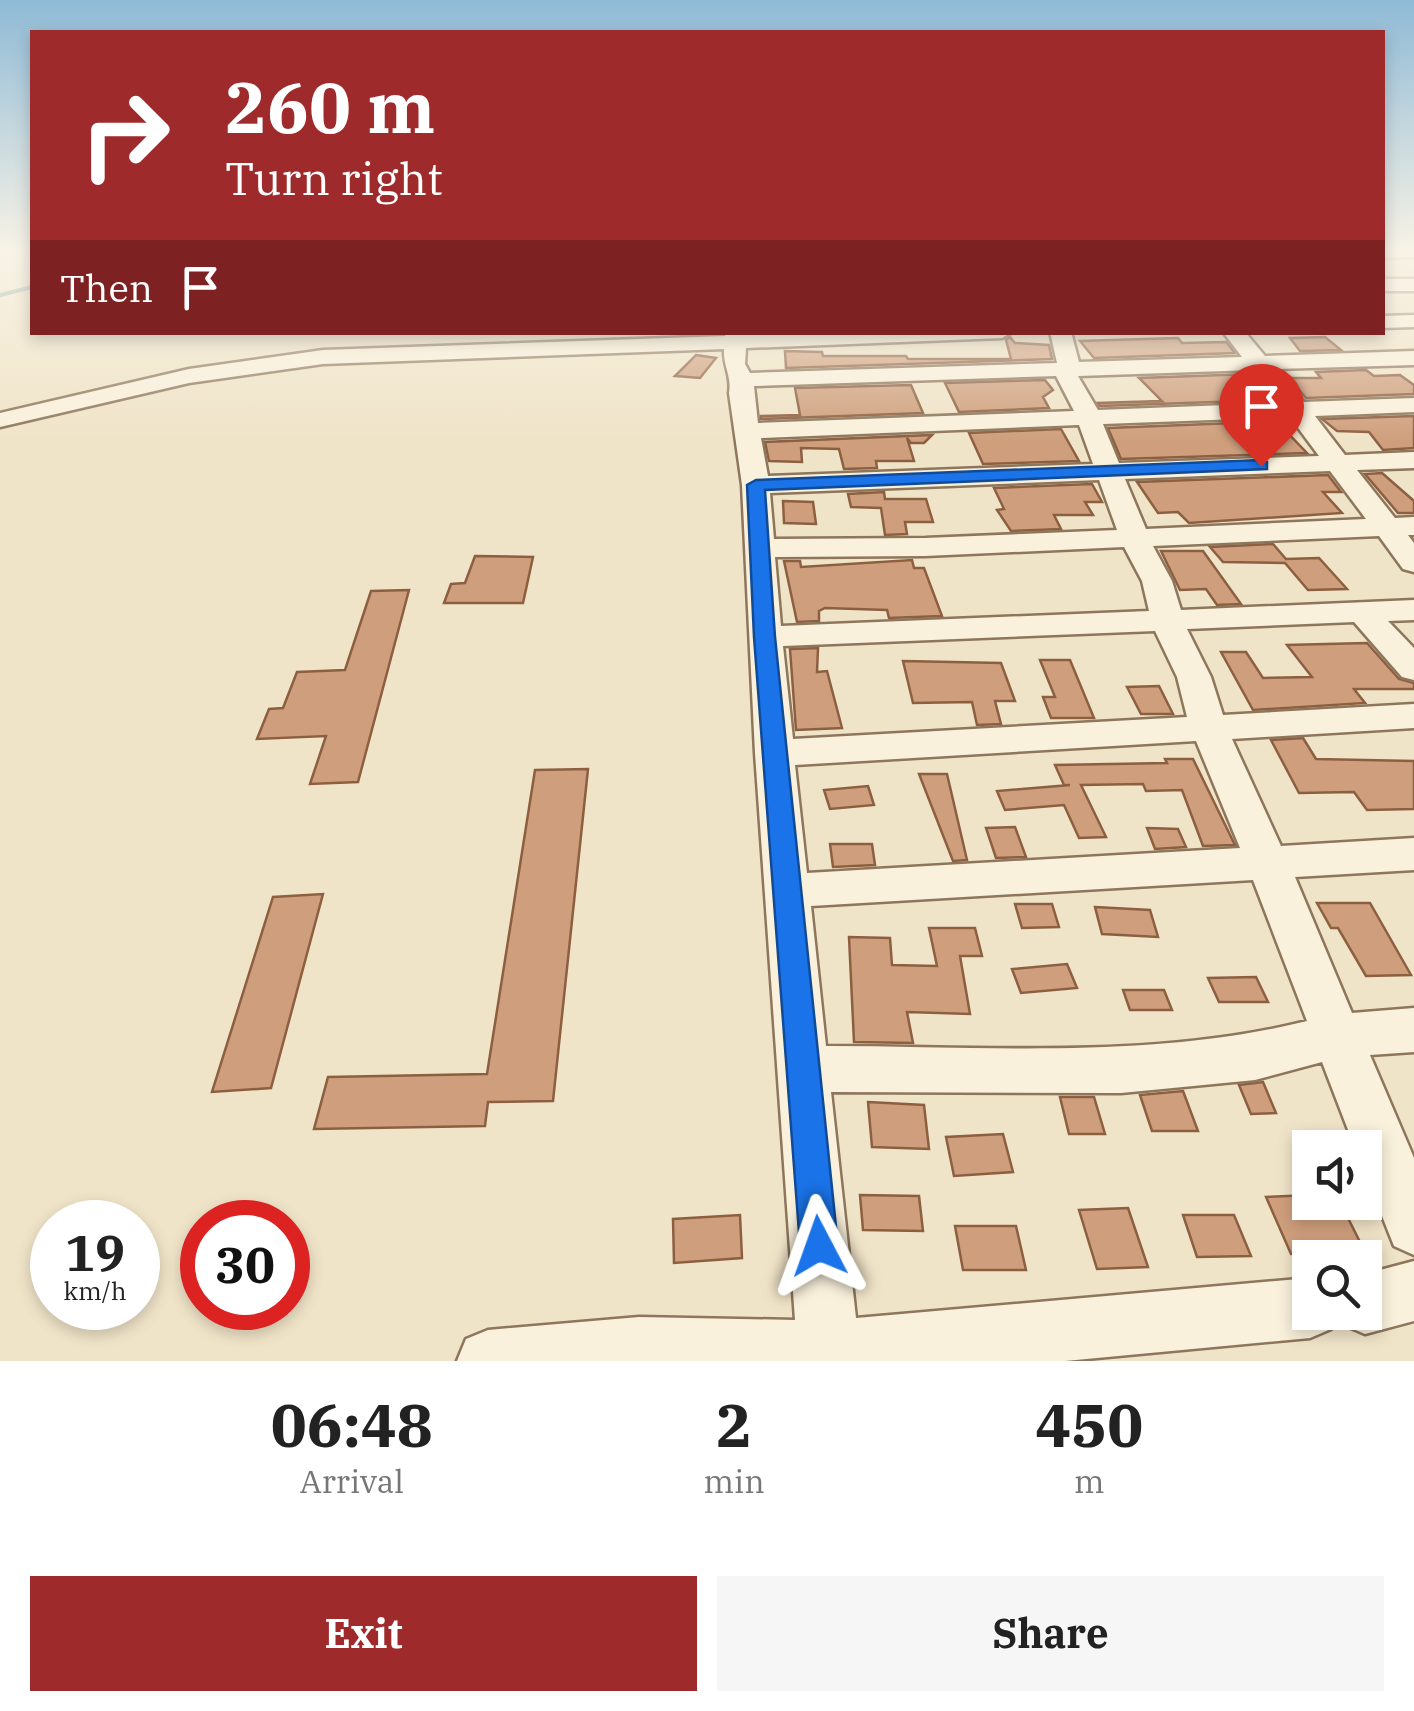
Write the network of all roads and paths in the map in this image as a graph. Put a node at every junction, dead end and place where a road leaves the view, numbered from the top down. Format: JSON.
{"nodes":[{"id":1,"x":1414,"y":321,"type":"edge"},
{"id":2,"x":1385,"y":324,"type":"edge"},
{"id":3,"x":1385,"y":328,"type":"edge"},
{"id":4,"x":960,"y":335,"type":"edge"},
{"id":5,"x":1234,"y":335,"type":"edge"},
{"id":6,"x":1062,"y":340,"type":"edge"},
{"id":7,"x":738,"y":351,"type":"edge"},
{"id":8,"x":1410,"y":362,"type":"edge"},
{"id":9,"x":1257,"y":363,"type":"junction"},
{"id":10,"x":1414,"y":405,"type":"edge"},
{"id":11,"x":1296,"y":408,"type":"junction"},
{"id":12,"x":1088,"y":418,"type":"junction"},
{"id":13,"x":0,"y":420,"type":"edge"},
{"id":14,"x":747,"y":431,"type":"junction"},
{"id":15,"x":1414,"y":460,"type":"edge"},
{"id":16,"x":1336,"y":463,"type":"junction"},
{"id":17,"x":1110,"y":470,"type":"junction"},
{"id":18,"x":756,"y":485,"type":"junction"},
{"id":19,"x":1401,"y":527,"type":"edge"},
{"id":20,"x":1136,"y":540,"type":"junction"},
{"id":21,"x":761,"y":548,"type":"junction"},
{"id":22,"x":1414,"y":562,"type":"edge"},
{"id":23,"x":1414,"y":610,"type":"edge"},
{"id":24,"x":1362,"y":612,"type":"junction"},
{"id":25,"x":1168,"y":623,"type":"junction"},
{"id":26,"x":764,"y":637,"type":"junction"},
{"id":27,"x":1414,"y":669,"type":"edge"},
{"id":28,"x":1414,"y":716,"type":"edge"},
{"id":29,"x":1208,"y":726,"type":"junction"},
{"id":30,"x":774,"y":753,"type":"junction"},
{"id":31,"x":1414,"y":854,"type":"edge"},
{"id":32,"x":1266,"y":864,"type":"junction"},
{"id":33,"x":789,"y":891,"type":"junction"},
{"id":34,"x":1414,"y":1030,"type":"edge"},
{"id":35,"x":1336,"y":1036,"type":"junction"},
{"id":36,"x":806,"y":1069,"type":"junction"},
{"id":37,"x":1414,"y":1226,"type":"edge"},
{"id":38,"x":1414,"y":1291,"type":"edge"},
{"id":39,"x":1382,"y":1299,"type":"edge"},
{"id":40,"x":1292,"y":1310,"type":"edge"},
{"id":41,"x":828,"y":1356,"type":"edge"},
{"id":42,"x":488,"y":1361,"type":"edge"}],
"edges":[{"from":1,"to":2,"type":"street"},
{"from":3,"to":8,"type":"street"},
{"from":4,"to":7,"type":"street"},
{"from":5,"to":9,"type":"street"},
{"from":6,"to":7,"type":"street"},
{"from":6,"to":9,"type":"street"},
{"from":6,"to":12,"type":"street"},
{"from":7,"to":13,"type":"street"},
{"from":7,"to":14,"type":"street"},
{"from":8,"to":9,"type":"street"},
{"from":9,"to":11,"type":"street"},
{"from":10,"to":11,"type":"street"},
{"from":11,"to":12,"type":"street"},
{"from":11,"to":16,"type":"street"},
{"from":12,"to":14,"type":"street"},
{"from":12,"to":17,"type":"street"},
{"from":14,"to":18,"type":"street"},
{"from":15,"to":16,"type":"street"},
{"from":16,"to":17,"type":"street"},
{"from":16,"to":19,"type":"street"},
{"from":17,"to":18,"type":"street"},
{"from":17,"to":20,"type":"street"},
{"from":18,"to":21,"type":"street"},
{"from":19,"to":20,"type":"street"},
{"from":19,"to":22,"type":"street"},
{"from":20,"to":21,"type":"street"},
{"from":20,"to":25,"type":"street"},
{"from":21,"to":26,"type":"street"},
{"from":23,"to":24,"type":"street"},
{"from":24,"to":25,"type":"street"},
{"from":24,"to":27,"type":"street"},
{"from":25,"to":26,"type":"street"},
{"from":25,"to":29,"type":"street"},
{"from":26,"to":30,"type":"street"},
{"from":28,"to":29,"type":"street"},
{"from":29,"to":30,"type":"street"},
{"from":29,"to":32,"type":"street"},
{"from":30,"to":33,"type":"street"},
{"from":31,"to":32,"type":"street"},
{"from":32,"to":33,"type":"street"},
{"from":32,"to":35,"type":"street"},
{"from":33,"to":36,"type":"street"},
{"from":34,"to":35,"type":"street"},
{"from":35,"to":36,"type":"street"},
{"from":35,"to":37,"type":"street"},
{"from":36,"to":41,"type":"street"},
{"from":38,"to":39,"type":"street"},
{"from":40,"to":41,"type":"street"},
{"from":41,"to":42,"type":"street"}]}
